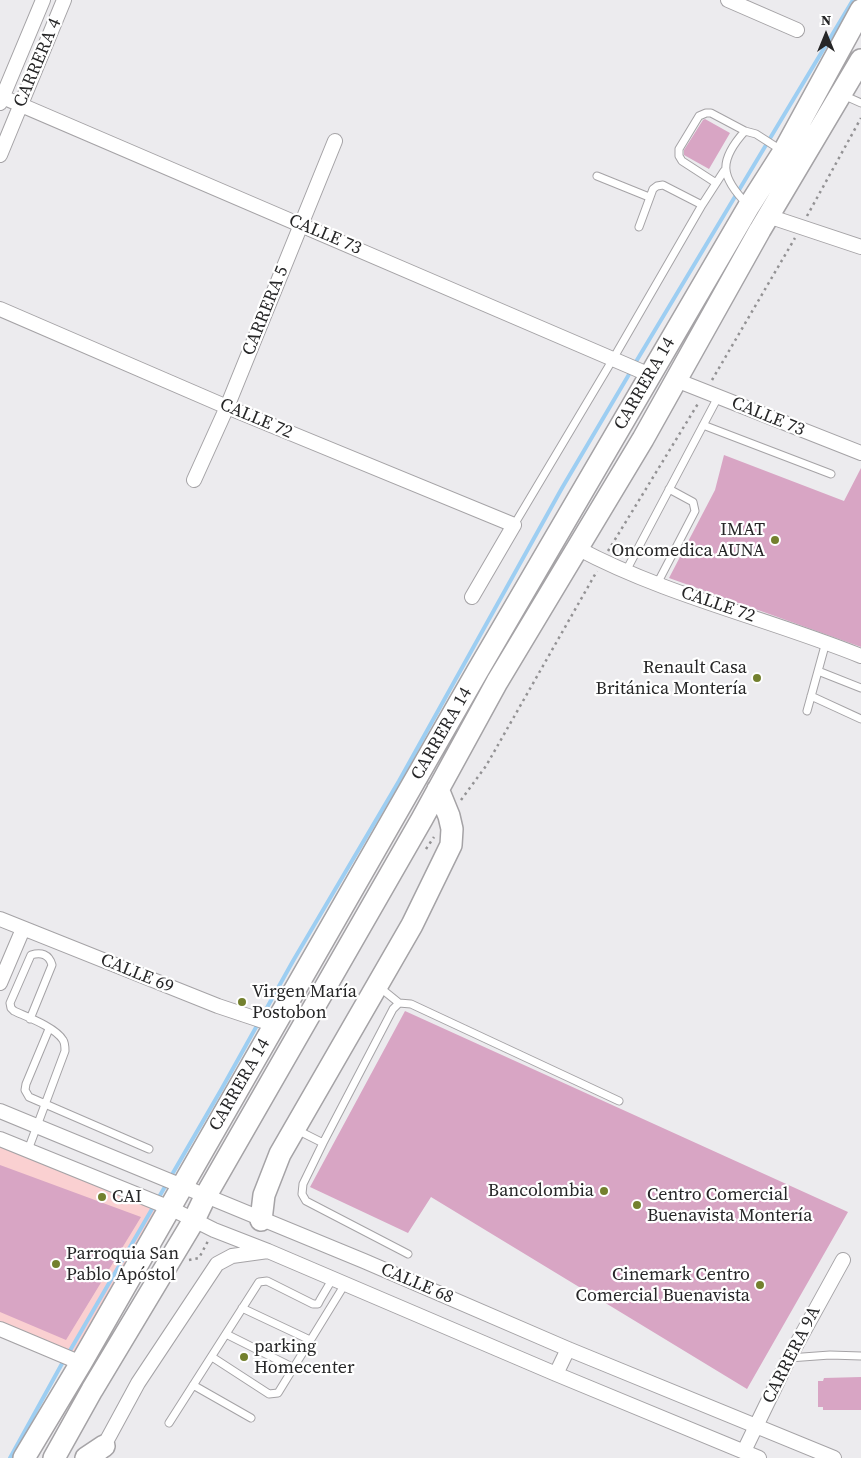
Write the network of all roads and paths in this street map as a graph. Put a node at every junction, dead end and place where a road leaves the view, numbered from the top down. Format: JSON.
{"nodes":[{"id":1,"x":43,"y":0,"type":"edge"},
{"id":2,"x":64,"y":0,"type":"edge"},
{"id":3,"x":728,"y":0,"type":"edge"},
{"id":4,"x":861,"y":10,"type":"edge"},
{"id":5,"x":796,"y":30,"type":"dead end"},
{"id":6,"x":861,"y":60,"type":"edge"},
{"id":7,"x":841,"y":94,"type":"junction"},
{"id":8,"x":1,"y":99,"type":"edge"},
{"id":9,"x":861,"y":103,"type":"edge"},
{"id":10,"x":20,"y":105,"type":"junction"},
{"id":11,"x":861,"y":118,"type":"edge"},
{"id":12,"x":745,"y":131,"type":"junction"},
{"id":13,"x":335,"y":141,"type":"dead end"},
{"id":14,"x":784,"y":151,"type":"junction"},
{"id":15,"x":0,"y":155,"type":"edge"},
{"id":16,"x":724,"y":171,"type":"junction"},
{"id":17,"x":597,"y":176,"type":"dead end"},
{"id":18,"x":716,"y":183,"type":"junction"},
{"id":19,"x":649,"y":198,"type":"junction"},
{"id":20,"x":702,"y":205,"type":"junction"},
{"id":21,"x":749,"y":206,"type":"junction"},
{"id":22,"x":768,"y":216,"type":"junction"},
{"id":23,"x":300,"y":225,"type":"junction"},
{"id":24,"x":639,"y":227,"type":"dead end"},
{"id":25,"x":801,"y":227,"type":"junction"},
{"id":26,"x":861,"y":247,"type":"edge"},
{"id":27,"x":0,"y":309,"type":"edge"},
{"id":28,"x":617,"y":361,"type":"junction"},
{"id":29,"x":646,"y":373,"type":"junction"},
{"id":30,"x":676,"y":380,"type":"junction"},
{"id":31,"x":712,"y":394,"type":"junction"},
{"id":32,"x":227,"y":407,"type":"junction"},
{"id":33,"x":703,"y":425,"type":"junction"},
{"id":34,"x":861,"y":453,"type":"edge"},
{"id":35,"x":831,"y":474,"type":"dead end"},
{"id":36,"x":194,"y":480,"type":"dead end"},
{"id":37,"x":669,"y":489,"type":"junction"},
{"id":38,"x":514,"y":525,"type":"junction"},
{"id":39,"x":577,"y":548,"type":"junction"},
{"id":40,"x":602,"y":561,"type":"junction"},
{"id":41,"x":626,"y":572,"type":"junction"},
{"id":42,"x":657,"y":585,"type":"junction"},
{"id":43,"x":472,"y":597,"type":"dead end"},
{"id":44,"x":826,"y":642,"type":"junction"},
{"id":45,"x":861,"y":656,"type":"edge"},
{"id":46,"x":818,"y":671,"type":"junction"},
{"id":47,"x":861,"y":688,"type":"edge"},
{"id":48,"x":811,"y":696,"type":"junction"},
{"id":49,"x":807,"y":711,"type":"dead end"},
{"id":50,"x":861,"y":719,"type":"edge"},
{"id":51,"x":438,"y":789,"type":"junction"},
{"id":52,"x":450,"y":816,"type":"junction"},
{"id":53,"x":424,"y":852,"type":"dead end"},
{"id":54,"x":0,"y":919,"type":"edge"},
{"id":55,"x":23,"y":929,"type":"junction"},
{"id":56,"x":0,"y":983,"type":"edge"},
{"id":57,"x":376,"y":985,"type":"junction"},
{"id":58,"x":399,"y":1003,"type":"junction"},
{"id":59,"x":30,"y":1019,"type":"junction"},
{"id":60,"x":268,"y":1023,"type":"junction"},
{"id":61,"x":50,"y":1029,"type":"junction"},
{"id":62,"x":619,"y":1101,"type":"dead end"},
{"id":63,"x":45,"y":1105,"type":"junction"},
{"id":64,"x":0,"y":1112,"type":"edge"},
{"id":65,"x":36,"y":1127,"type":"junction"},
{"id":66,"x":294,"y":1129,"type":"junction"},
{"id":67,"x":0,"y":1139,"type":"edge"},
{"id":68,"x":323,"y":1143,"type":"junction"},
{"id":69,"x":28,"y":1150,"type":"junction"},
{"id":70,"x":150,"y":1150,"type":"dead end"},
{"id":71,"x":175,"y":1183,"type":"junction"},
{"id":72,"x":205,"y":1197,"type":"junction"},
{"id":73,"x":163,"y":1205,"type":"junction"},
{"id":74,"x":194,"y":1220,"type":"junction"},
{"id":75,"x":261,"y":1220,"type":"junction"},
{"id":76,"x":214,"y":1230,"type":"junction"},
{"id":77,"x":268,"y":1251,"type":"junction"},
{"id":78,"x":408,"y":1254,"type":"dead end"},
{"id":79,"x":843,"y":1260,"type":"dead end"},
{"id":80,"x":187,"y":1261,"type":"dead end"},
{"id":81,"x":339,"y":1281,"type":"junction"},
{"id":82,"x":242,"y":1308,"type":"junction"},
{"id":83,"x":0,"y":1329,"type":"edge"},
{"id":84,"x":226,"y":1334,"type":"junction"},
{"id":85,"x":310,"y":1340,"type":"junction"},
{"id":86,"x":568,"y":1349,"type":"junction"},
{"id":87,"x":861,"y":1356,"type":"edge"},
{"id":88,"x":212,"y":1358,"type":"junction"},
{"id":89,"x":789,"y":1358,"type":"junction"},
{"id":90,"x":76,"y":1361,"type":"junction"},
{"id":91,"x":294,"y":1368,"type":"junction"},
{"id":92,"x":556,"y":1374,"type":"junction"},
{"id":93,"x":193,"y":1385,"type":"junction"},
{"id":94,"x":251,"y":1418,"type":"dead end"},
{"id":95,"x":169,"y":1423,"type":"dead end"},
{"id":96,"x":756,"y":1426,"type":"junction"},
{"id":97,"x":744,"y":1451,"type":"junction"},
{"id":98,"x":101,"y":1452,"type":"edge"},
{"id":99,"x":24,"y":1458,"type":"edge"},
{"id":100,"x":54,"y":1458,"type":"edge"},
{"id":101,"x":86,"y":1458,"type":"edge"},
{"id":102,"x":759,"y":1458,"type":"edge"},
{"id":103,"x":834,"y":1458,"type":"edge"}],
"edges":[{"from":1,"to":8,"type":"street","name":"CARRERA 4"},
{"from":2,"to":10,"type":"street","name":"CARRERA 4"},
{"from":3,"to":5,"type":"street"},
{"from":4,"to":14,"type":"main road","name":"CARRERA 14"},
{"from":6,"to":7,"type":"main road","name":"CARRERA 14"},
{"from":7,"to":9,"type":"lane"},
{"from":7,"to":22,"type":"main road","name":"CARRERA 14"},
{"from":8,"to":10,"type":"street","name":"CALLE 73"},
{"from":10,"to":15,"type":"street","name":"CARRERA 4"},
{"from":10,"to":23,"type":"street","name":"CALLE 73"},
{"from":11,"to":25,"type":"path"},
{"from":12,"to":14,"type":"lane"},
{"from":12,"to":16,"type":"lane"},
{"from":12,"to":18,"type":"lane"},
{"from":13,"to":23,"type":"street","name":"CARRERA 5"},
{"from":14,"to":21,"type":"main road","name":"CARRERA 14"},
{"from":16,"to":18,"type":"lane"},
{"from":16,"to":21,"type":"lane"},
{"from":17,"to":19,"type":"lane"},
{"from":18,"to":20,"type":"lane"},
{"from":19,"to":20,"type":"lane"},
{"from":19,"to":24,"type":"lane"},
{"from":20,"to":28,"type":"lane"},
{"from":21,"to":29,"type":"main road","name":"CARRERA 14"},
{"from":22,"to":25,"type":"street"},
{"from":22,"to":30,"type":"main road","name":"CARRERA 14"},
{"from":23,"to":28,"type":"street","name":"CALLE 73"},
{"from":23,"to":32,"type":"street","name":"CARRERA 5"},
{"from":25,"to":26,"type":"street"},
{"from":25,"to":31,"type":"path"},
{"from":27,"to":32,"type":"street","name":"CALLE 72"},
{"from":28,"to":29,"type":"street","name":"CALLE 73"},
{"from":28,"to":38,"type":"lane"},
{"from":29,"to":60,"type":"main road","name":"CARRERA 14"},
{"from":30,"to":31,"type":"street","name":"CALLE 73"},
{"from":30,"to":39,"type":"main road","name":"CARRERA 14"},
{"from":31,"to":33,"type":"lane"},
{"from":31,"to":34,"type":"street","name":"CALLE 73"},
{"from":31,"to":40,"type":"path"},
{"from":32,"to":36,"type":"street","name":"CARRERA 5"},
{"from":32,"to":38,"type":"street","name":"CALLE 72"},
{"from":33,"to":35,"type":"lane"},
{"from":33,"to":37,"type":"lane"},
{"from":37,"to":41,"type":"lane"},
{"from":37,"to":42,"type":"lane"},
{"from":38,"to":43,"type":"street"},
{"from":39,"to":40,"type":"street","name":"CALLE 72"},
{"from":39,"to":51,"type":"main road","name":"CARRERA 14"},
{"from":40,"to":41,"type":"street","name":"CALLE 72"},
{"from":40,"to":52,"type":"path"},
{"from":41,"to":42,"type":"street","name":"CALLE 72"},
{"from":42,"to":44,"type":"street","name":"CALLE 72"},
{"from":44,"to":45,"type":"street","name":"CALLE 72"},
{"from":44,"to":46,"type":"lane"},
{"from":46,"to":47,"type":"lane"},
{"from":46,"to":48,"type":"lane"},
{"from":48,"to":49,"type":"lane"},
{"from":48,"to":50,"type":"lane"},
{"from":51,"to":52,"type":"main road"},
{"from":51,"to":72,"type":"main road","name":"CARRERA 14"},
{"from":52,"to":53,"type":"path"},
{"from":52,"to":57,"type":"main road"},
{"from":54,"to":55,"type":"street","name":"CALLE 69"},
{"from":55,"to":56,"type":"street"},
{"from":55,"to":60,"type":"street","name":"CALLE 69"},
{"from":57,"to":58,"type":"lane"},
{"from":57,"to":66,"type":"main road"},
{"from":58,"to":62,"type":"lane"},
{"from":58,"to":68,"type":"lane"},
{"from":59,"to":59,"type":"lane"},
{"from":59,"to":61,"type":"lane"},
{"from":60,"to":71,"type":"main road","name":"CARRERA 14"},
{"from":61,"to":63,"type":"lane"},
{"from":61,"to":63,"type":"lane"},
{"from":63,"to":65,"type":"lane"},
{"from":63,"to":70,"type":"lane"},
{"from":64,"to":65,"type":"street","name":"CALLE 68"},
{"from":65,"to":69,"type":"lane"},
{"from":65,"to":71,"type":"street","name":"CALLE 68"},
{"from":66,"to":68,"type":"lane"},
{"from":66,"to":75,"type":"main road"},
{"from":67,"to":69,"type":"street","name":"CALLE 68"},
{"from":68,"to":78,"type":"lane"},
{"from":69,"to":73,"type":"street","name":"CALLE 68"},
{"from":71,"to":72,"type":"street","name":"CALLE 68"},
{"from":71,"to":73,"type":"main road","name":"CARRERA 14"},
{"from":72,"to":74,"type":"main road","name":"CARRERA 14"},
{"from":72,"to":75,"type":"street","name":"CALLE 68"},
{"from":73,"to":74,"type":"street","name":"CALLE 68"},
{"from":73,"to":90,"type":"main road","name":"CARRERA 14"},
{"from":74,"to":76,"type":"street","name":"CALLE 68"},
{"from":74,"to":100,"type":"main road","name":"CARRERA 14"},
{"from":75,"to":86,"type":"street","name":"CALLE 68"},
{"from":76,"to":77,"type":"street","name":"CALLE 68"},
{"from":76,"to":80,"type":"path"},
{"from":77,"to":81,"type":"street","name":"CALLE 68"},
{"from":77,"to":98,"type":"street"},
{"from":79,"to":89,"type":"street","name":"CARRERA 9A"},
{"from":81,"to":82,"type":"lane"},
{"from":81,"to":85,"type":"lane"},
{"from":81,"to":92,"type":"street","name":"CALLE 68"},
{"from":82,"to":84,"type":"lane"},
{"from":82,"to":85,"type":"lane"},
{"from":83,"to":90,"type":"street"},
{"from":84,"to":88,"type":"lane"},
{"from":84,"to":91,"type":"lane"},
{"from":85,"to":91,"type":"lane"},
{"from":86,"to":92,"type":"street"},
{"from":86,"to":96,"type":"street","name":"CALLE 68"},
{"from":87,"to":89,"type":"lane"},
{"from":88,"to":91,"type":"lane"},
{"from":88,"to":93,"type":"lane"},
{"from":89,"to":96,"type":"street","name":"CARRERA 9A"},
{"from":90,"to":99,"type":"main road","name":"CARRERA 14"},
{"from":92,"to":97,"type":"street","name":"CALLE 68"},
{"from":93,"to":94,"type":"lane"},
{"from":93,"to":95,"type":"lane"},
{"from":96,"to":97,"type":"street","name":"CARRERA 9A"},
{"from":96,"to":103,"type":"street","name":"CALLE 68"},
{"from":97,"to":102,"type":"street","name":"CALLE 68"},
{"from":98,"to":101,"type":"main road"}]}
